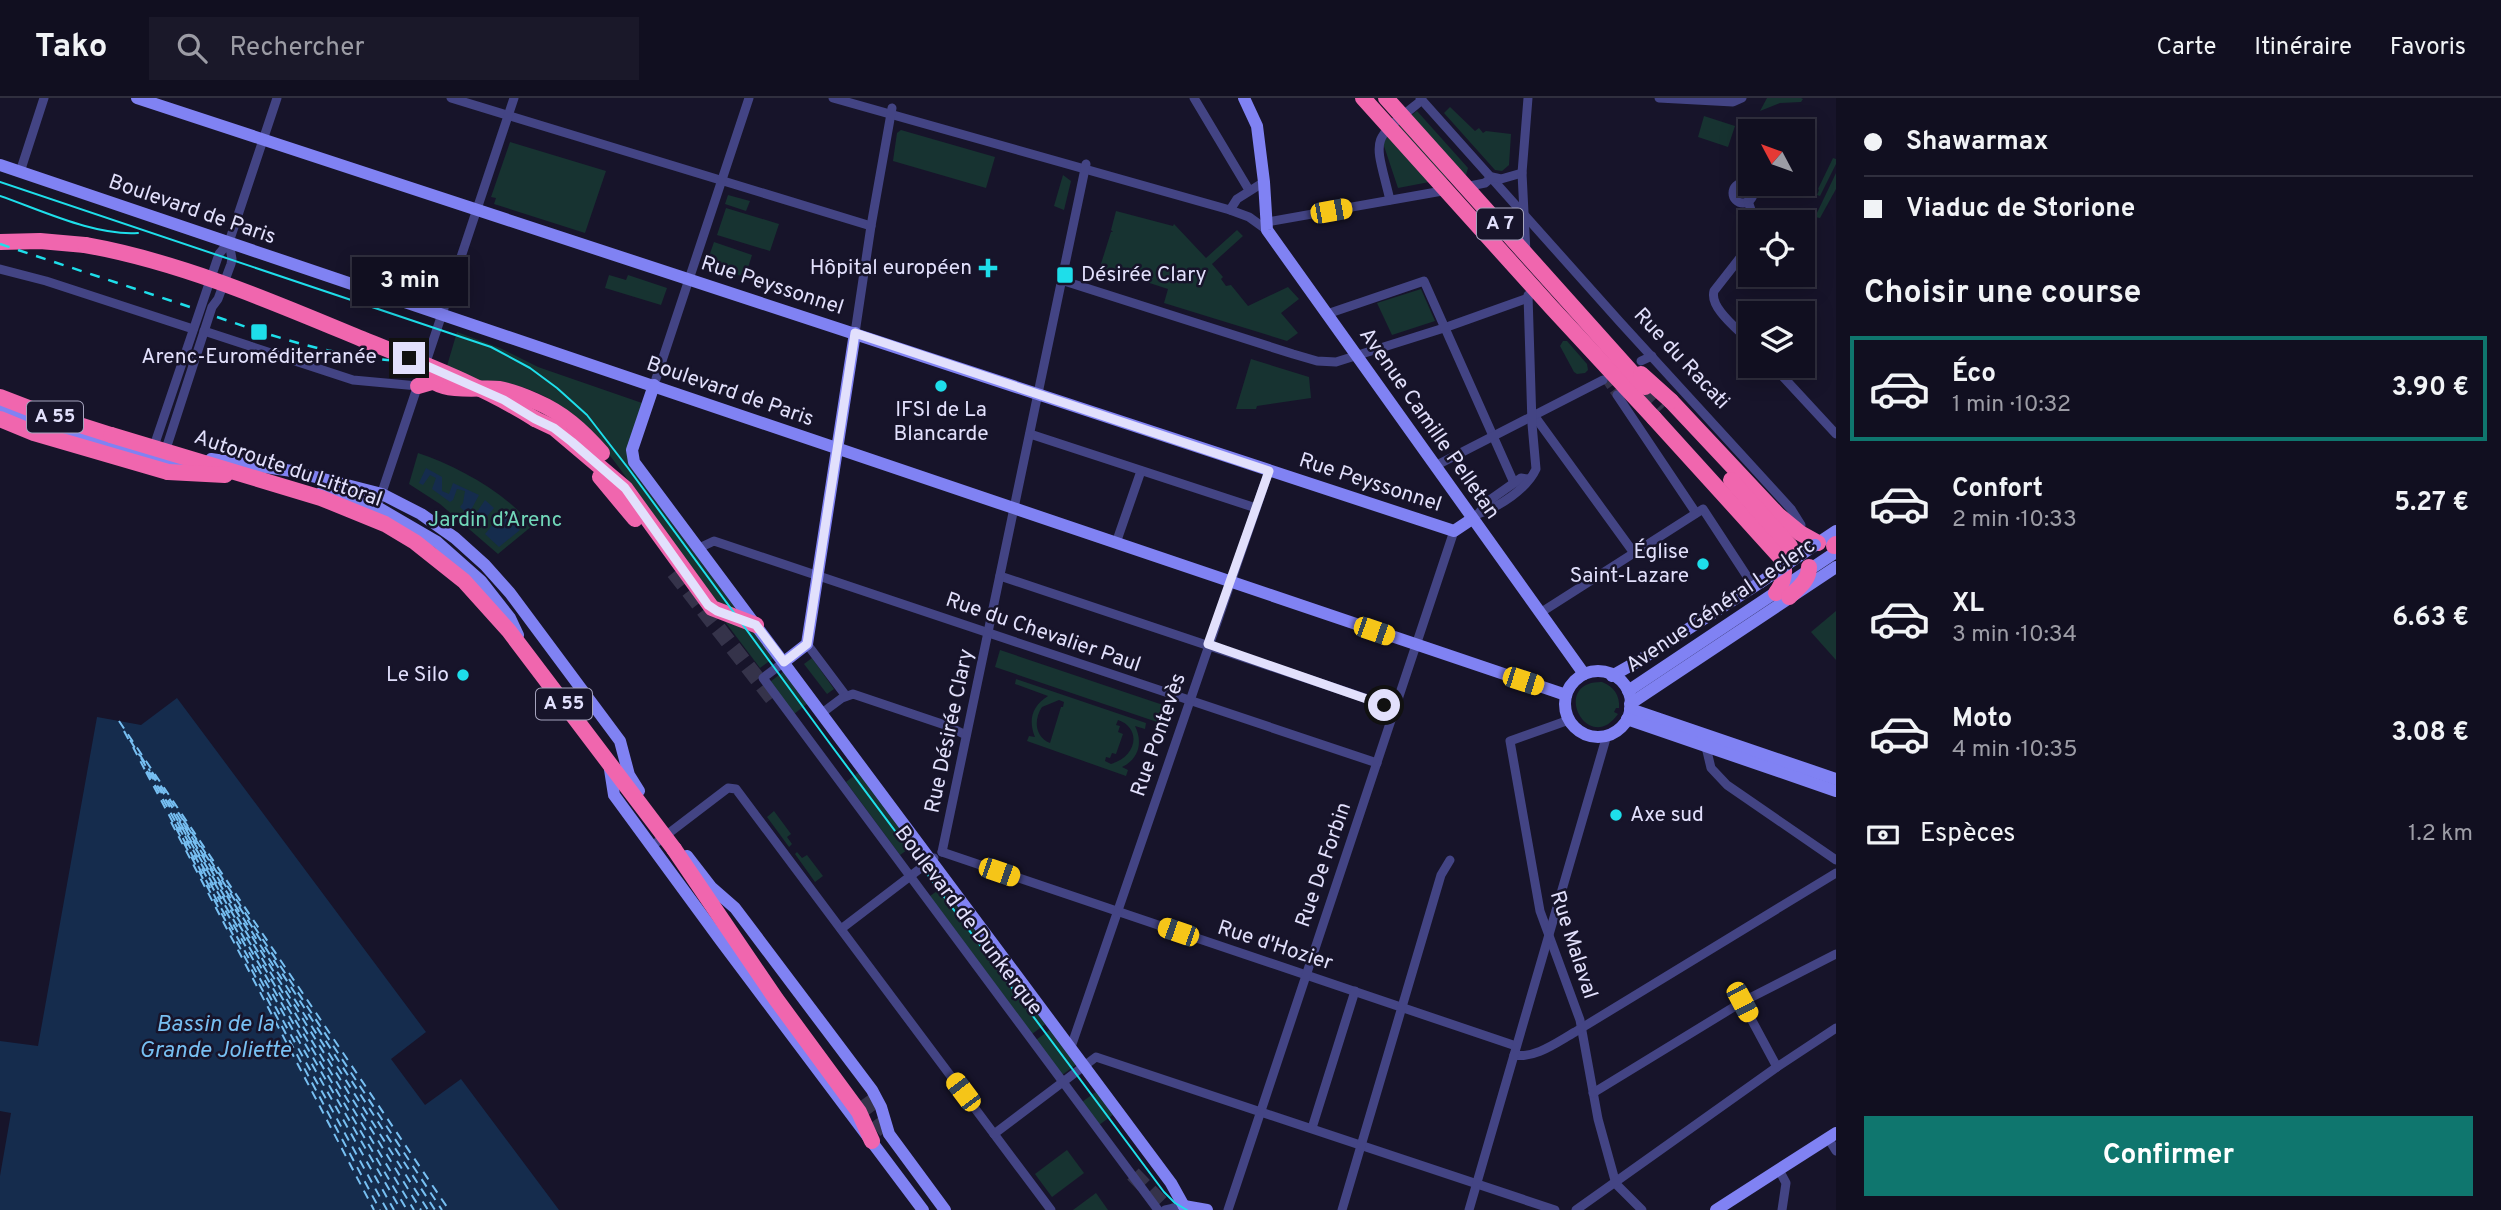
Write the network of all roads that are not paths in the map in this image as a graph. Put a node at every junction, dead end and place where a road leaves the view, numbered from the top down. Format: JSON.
{"nodes":[{"id":1,"x":44,"y":98,"type":"edge"},
{"id":2,"x":137,"y":98,"type":"edge"},
{"id":3,"x":277,"y":98,"type":"edge"},
{"id":4,"x":451,"y":98,"type":"edge"},
{"id":5,"x":513,"y":98,"type":"edge"},
{"id":6,"x":749,"y":98,"type":"edge"},
{"id":7,"x":833,"y":98,"type":"edge"},
{"id":8,"x":1194,"y":98,"type":"edge"},
{"id":9,"x":1244,"y":98,"type":"edge"},
{"id":10,"x":1363,"y":98,"type":"edge"},
{"id":11,"x":1386,"y":98,"type":"edge"},
{"id":12,"x":1436,"y":98,"type":"edge"},
{"id":13,"x":1528,"y":98,"type":"edge"},
{"id":14,"x":1659,"y":98,"type":"edge"},
{"id":15,"x":1737,"y":100,"type":"edge"},
{"id":16,"x":1424,"y":101,"type":"edge"},
{"id":17,"x":858,"y":102,"type":"edge"},
{"id":18,"x":892,"y":112,"type":"junction"},
{"id":19,"x":508,"y":116,"type":"junction"},
{"id":20,"x":263,"y":139,"type":"junction"},
{"id":21,"x":0,"y":165,"type":"edge"},
{"id":22,"x":1086,"y":167,"type":"junction"},
{"id":23,"x":20,"y":172,"type":"junction"},
{"id":24,"x":1522,"y":173,"type":"junction"},
{"id":25,"x":1492,"y":177,"type":"junction"},
{"id":26,"x":722,"y":180,"type":"junction"},
{"id":27,"x":1264,"y":182,"type":"junction"},
{"id":28,"x":1249,"y":190,"type":"junction"},
{"id":29,"x":1390,"y":200,"type":"junction"},
{"id":30,"x":1748,"y":201,"type":"dead end"},
{"id":31,"x":476,"y":209,"type":"junction"},
{"id":32,"x":1230,"y":210,"type":"junction"},
{"id":33,"x":1751,"y":210,"type":"edge"},
{"id":34,"x":1524,"y":215,"type":"junction"},
{"id":35,"x":870,"y":226,"type":"junction"},
{"id":36,"x":1267,"y":226,"type":"junction"},
{"id":37,"x":0,"y":242,"type":"edge"},
{"id":38,"x":229,"y":242,"type":"junction"},
{"id":39,"x":1738,"y":260,"type":"edge"},
{"id":40,"x":0,"y":269,"type":"edge"},
{"id":41,"x":688,"y":279,"type":"junction"},
{"id":42,"x":1061,"y":280,"type":"junction"},
{"id":43,"x":1528,"y":298,"type":"junction"},
{"id":44,"x":1327,"y":314,"type":"junction"},
{"id":45,"x":442,"y":315,"type":"junction"},
{"id":46,"x":1444,"y":328,"type":"junction"},
{"id":47,"x":193,"y":329,"type":"junction"},
{"id":48,"x":1738,"y":329,"type":"edge"},
{"id":49,"x":204,"y":331,"type":"junction"},
{"id":50,"x":855,"y":333,"type":"junction"},
{"id":51,"x":1613,"y":350,"type":"junction"},
{"id":52,"x":1360,"y":354,"type":"junction"},
{"id":53,"x":1652,"y":356,"type":"junction"},
{"id":54,"x":1641,"y":362,"type":"dead end"},
{"id":55,"x":425,"y":365,"type":"junction"},
{"id":56,"x":1784,"y":378,"type":"edge"},
{"id":57,"x":1603,"y":380,"type":"dead end"},
{"id":58,"x":435,"y":381,"type":"junction"},
{"id":59,"x":654,"y":385,"type":"junction"},
{"id":60,"x":418,"y":386,"type":"junction"},
{"id":61,"x":1645,"y":387,"type":"tunnel mouth"},
{"id":62,"x":0,"y":391,"type":"edge"},
{"id":63,"x":1039,"y":394,"type":"junction"},
{"id":64,"x":1617,"y":395,"type":"tunnel mouth"},
{"id":65,"x":0,"y":397,"type":"edge"},
{"id":66,"x":1664,"y":408,"type":"junction"},
{"id":67,"x":0,"y":409,"type":"edge"},
{"id":68,"x":1533,"y":414,"type":"junction"},
{"id":69,"x":0,"y":419,"type":"edge"},
{"id":70,"x":1030,"y":434,"type":"junction"},
{"id":71,"x":1836,"y":435,"type":"edge"},
{"id":72,"x":1492,"y":436,"type":"junction"},
{"id":73,"x":160,"y":445,"type":"junction"},
{"id":74,"x":836,"y":449,"type":"junction"},
{"id":75,"x":156,"y":460,"type":"junction"},
{"id":76,"x":596,"y":460,"type":"junction"},
{"id":77,"x":1435,"y":466,"type":"junction"},
{"id":78,"x":1141,"y":471,"type":"junction"},
{"id":79,"x":1269,"y":471,"type":"junction"},
{"id":80,"x":1532,"y":476,"type":"junction"},
{"id":81,"x":251,"y":478,"type":"junction"},
{"id":82,"x":1514,"y":483,"type":"junction"},
{"id":83,"x":382,"y":494,"type":"junction"},
{"id":84,"x":377,"y":507,"type":"junction"},
{"id":85,"x":1015,"y":508,"type":"junction"},
{"id":86,"x":1256,"y":508,"type":"junction"},
{"id":87,"x":1696,"y":513,"type":"junction"},
{"id":88,"x":1475,"y":516,"type":"junction"},
{"id":89,"x":1776,"y":518,"type":"dead end"},
{"id":90,"x":1454,"y":531,"type":"junction"},
{"id":91,"x":1116,"y":543,"type":"junction"},
{"id":92,"x":1829,"y":543,"type":"edge"},
{"id":93,"x":1790,"y":546,"type":"junction"},
{"id":94,"x":699,"y":548,"type":"junction"},
{"id":95,"x":1634,"y":553,"type":"junction"},
{"id":96,"x":674,"y":572,"type":"tunnel mouth"},
{"id":97,"x":1811,"y":573,"type":"edge"},
{"id":98,"x":817,"y":575,"type":"junction"},
{"id":99,"x":1000,"y":576,"type":"junction"},
{"id":100,"x":1229,"y":581,"type":"junction"},
{"id":101,"x":1758,"y":584,"type":"junction"},
{"id":102,"x":1782,"y":595,"type":"junction"},
{"id":103,"x":1540,"y":613,"type":"junction"},
{"id":104,"x":756,"y":625,"type":"junction"},
{"id":105,"x":988,"y":633,"type":"junction"},
{"id":106,"x":807,"y":644,"type":"junction"},
{"id":107,"x":1208,"y":644,"type":"junction"},
{"id":108,"x":1416,"y":645,"type":"junction"},
{"id":109,"x":784,"y":662,"type":"junction"},
{"id":110,"x":1584,"y":674,"type":"junction"},
{"id":111,"x":1612,"y":676,"type":"junction"},
{"id":112,"x":1566,"y":695,"type":"junction"},
{"id":113,"x":846,"y":696,"type":"junction"},
{"id":114,"x":1189,"y":701,"type":"junction"},
{"id":115,"x":1629,"y":706,"type":"junction"},
{"id":116,"x":1395,"y":708,"type":"junction"},
{"id":117,"x":822,"y":713,"type":"junction"},
{"id":118,"x":1569,"y":720,"type":"junction"},
{"id":119,"x":966,"y":735,"type":"junction"},
{"id":120,"x":1607,"y":735,"type":"junction"},
{"id":121,"x":1706,"y":747,"type":"junction"},
{"id":122,"x":1377,"y":763,"type":"junction"},
{"id":123,"x":1836,"y":779,"type":"edge"},
{"id":124,"x":1836,"y":791,"type":"edge"},
{"id":125,"x":670,"y":832,"type":"junction"},
{"id":126,"x":652,"y":845,"type":"junction"},
{"id":127,"x":937,"y":856,"type":"junction"},
{"id":128,"x":1450,"y":860,"type":"dead end"},
{"id":129,"x":1836,"y":860,"type":"edge"},
{"id":130,"x":1836,"y":873,"type":"edge"},
{"id":131,"x":911,"y":876,"type":"junction"},
{"id":132,"x":1118,"y":911,"type":"junction"},
{"id":133,"x":841,"y":929,"type":"junction"},
{"id":134,"x":1549,"y":935,"type":"junction"},
{"id":135,"x":750,"y":954,"type":"junction"},
{"id":136,"x":1836,"y":954,"type":"edge"},
{"id":137,"x":1306,"y":975,"type":"junction"},
{"id":138,"x":1355,"y":990,"type":"junction"},
{"id":139,"x":1742,"y":1002,"type":"junction"},
{"id":140,"x":1402,"y":1006,"type":"junction"},
{"id":141,"x":1836,"y":1028,"type":"edge"},
{"id":142,"x":1581,"y":1029,"type":"junction"},
{"id":143,"x":1071,"y":1047,"type":"junction"},
{"id":144,"x":1515,"y":1050,"type":"junction"},
{"id":145,"x":1084,"y":1066,"type":"junction"},
{"id":146,"x":1777,"y":1067,"type":"junction"},
{"id":147,"x":1064,"y":1082,"type":"junction"},
{"id":148,"x":1593,"y":1093,"type":"junction"},
{"id":149,"x":863,"y":1100,"type":"tunnel mouth"},
{"id":150,"x":1261,"y":1111,"type":"junction"},
{"id":151,"x":1312,"y":1128,"type":"junction"},
{"id":152,"x":994,"y":1134,"type":"junction"},
{"id":153,"x":1832,"y":1135,"type":"edge"},
{"id":154,"x":872,"y":1141,"type":"junction"},
{"id":155,"x":1360,"y":1145,"type":"junction"},
{"id":156,"x":1836,"y":1151,"type":"edge"},
{"id":157,"x":1779,"y":1170,"type":"junction"},
{"id":158,"x":1616,"y":1182,"type":"junction"},
{"id":159,"x":1476,"y":1184,"type":"junction"},
{"id":160,"x":1185,"y":1208,"type":"edge"},
{"id":161,"x":923,"y":1210,"type":"edge"},
{"id":162,"x":944,"y":1210,"type":"edge"},
{"id":163,"x":1051,"y":1210,"type":"edge"},
{"id":164,"x":1158,"y":1210,"type":"edge"},
{"id":165,"x":1166,"y":1210,"type":"edge"},
{"id":166,"x":1206,"y":1210,"type":"edge"},
{"id":167,"x":1228,"y":1210,"type":"edge"},
{"id":168,"x":1342,"y":1210,"type":"edge"},
{"id":169,"x":1469,"y":1210,"type":"edge"},
{"id":170,"x":1555,"y":1210,"type":"edge"},
{"id":171,"x":1576,"y":1210,"type":"edge"},
{"id":172,"x":1642,"y":1210,"type":"edge"},
{"id":173,"x":1716,"y":1210,"type":"edge"},
{"id":174,"x":1782,"y":1210,"type":"edge"}],
"edges":[{"from":1,"to":23,"type":"street"},
{"from":2,"to":20,"type":"street","name":"Rue Peyssonnel"},
{"from":3,"to":20,"type":"street"},
{"from":4,"to":19,"type":"street"},
{"from":5,"to":19,"type":"street"},
{"from":6,"to":26,"type":"street"},
{"from":7,"to":17,"type":"street","name":"Avenue Camille Pelletan"},
{"from":8,"to":28,"type":"street"},
{"from":9,"to":27,"type":"street"},
{"from":10,"to":66,"type":"highway","number":"A 7","bridge":true},
{"from":11,"to":51,"type":"highway","number":"A 7","bridge":true},
{"from":12,"to":16,"type":"street"},
{"from":13,"to":24,"type":"street"},
{"from":14,"to":15,"type":"street"},
{"from":16,"to":25,"type":"street","name":"Rue du Racati"},
{"from":16,"to":29,"type":"street"},
{"from":17,"to":18,"type":"street","name":"Avenue Camille Pelletan"},
{"from":18,"to":22,"type":"street","name":"Avenue Camille Pelletan"},
{"from":18,"to":35,"type":"street"},
{"from":19,"to":26,"type":"street"},
{"from":19,"to":31,"type":"street"},
{"from":20,"to":31,"type":"street","name":"Rue Peyssonnel"},
{"from":20,"to":38,"type":"street"},
{"from":21,"to":23,"type":"street","name":"Boulevard de Paris"},
{"from":22,"to":32,"type":"street","name":"Avenue Camille Pelletan"},
{"from":22,"to":42,"type":"street","name":"Rue Désirée Clary"},
{"from":23,"to":38,"type":"street","name":"Boulevard de Paris"},
{"from":24,"to":25,"type":"street"},
{"from":24,"to":34,"type":"street"},
{"from":25,"to":29,"type":"street"},
{"from":25,"to":34,"type":"street","name":"Rue du Racati"},
{"from":26,"to":35,"type":"street"},
{"from":26,"to":41,"type":"street"},
{"from":27,"to":28,"type":"street"},
{"from":27,"to":36,"type":"street"},
{"from":28,"to":32,"type":"street"},
{"from":29,"to":36,"type":"street"},
{"from":30,"to":33,"type":"street"},
{"from":31,"to":41,"type":"street","name":"Rue Peyssonnel"},
{"from":31,"to":45,"type":"street"},
{"from":32,"to":36,"type":"street","name":"Avenue Camille Pelletan"},
{"from":34,"to":43,"type":"street"},
{"from":34,"to":53,"type":"street","name":"Rue du Racati"},
{"from":35,"to":50,"type":"street"},
{"from":36,"to":44,"type":"street","name":"Avenue Camille Pelletan"},
{"from":37,"to":76,"type":"highway","bridge":true},
{"from":38,"to":45,"type":"street","name":"Boulevard de Paris"},
{"from":38,"to":47,"type":"street"},
{"from":38,"to":49,"type":"street"},
{"from":39,"to":48,"type":"street"},
{"from":40,"to":47,"type":"street"},
{"from":41,"to":50,"type":"street","name":"Rue Peyssonnel"},
{"from":41,"to":59,"type":"street"},
{"from":42,"to":52,"type":"street"},
{"from":42,"to":63,"type":"street","name":"Rue Désirée Clary"},
{"from":43,"to":46,"type":"street"},
{"from":43,"to":68,"type":"street"},
{"from":44,"to":46,"type":"street"},
{"from":44,"to":52,"type":"street","name":"Avenue Camille Pelletan"},
{"from":45,"to":55,"type":"street"},
{"from":45,"to":59,"type":"street","name":"Boulevard de Paris"},
{"from":46,"to":52,"type":"street"},
{"from":46,"to":72,"type":"street"},
{"from":47,"to":73,"type":"street"},
{"from":49,"to":60,"type":"street"},
{"from":49,"to":73,"type":"street"},
{"from":50,"to":63,"type":"street","name":"Rue Peyssonnel"},
{"from":50,"to":74,"type":"street"},
{"from":51,"to":61,"type":"highway","number":"A 7","bridge":true},
{"from":51,"to":66,"type":"highway","bridge":true},
{"from":52,"to":77,"type":"street","name":"Avenue Camille Pelletan"},
{"from":53,"to":54,"type":"street"},
{"from":53,"to":93,"type":"street","name":"Rue du Racati"},
{"from":55,"to":58,"type":"highway"},
{"from":55,"to":60,"type":"street"},
{"from":56,"to":71,"type":"street"},
{"from":57,"to":68,"type":"street"},
{"from":58,"to":60,"type":"highway"},
{"from":58,"to":76,"type":"highway"},
{"from":59,"to":74,"type":"street","name":"Boulevard de Paris"},
{"from":59,"to":94,"type":"street","name":"Boulevard de Dunkerque"},
{"from":60,"to":83,"type":"street"},
{"from":62,"to":73,"type":"street"},
{"from":63,"to":70,"type":"street","name":"Rue Désirée Clary"},
{"from":63,"to":79,"type":"street","name":"Rue Peyssonnel"},
{"from":64,"to":87,"type":"street"},
{"from":65,"to":81,"type":"highway","name":"Autoroute du Littoral","number":"A 55","bridge":true},
{"from":66,"to":89,"type":"highway"},
{"from":66,"to":93,"type":"highway","number":"A 7"},
{"from":66,"to":93,"type":"highway"},
{"from":67,"to":75,"type":"street"},
{"from":68,"to":72,"type":"street"},
{"from":68,"to":80,"type":"street"},
{"from":68,"to":95,"type":"street"},
{"from":69,"to":81,"type":"highway","bridge":true},
{"from":70,"to":78,"type":"street"},
{"from":70,"to":85,"type":"street","name":"Rue Désirée Clary"},
{"from":72,"to":77,"type":"street"},
{"from":72,"to":82,"type":"street"},
{"from":73,"to":75,"type":"street"},
{"from":73,"to":83,"type":"street"},
{"from":74,"to":85,"type":"street","name":"Boulevard de Paris"},
{"from":74,"to":98,"type":"street"},
{"from":75,"to":84,"type":"street"},
{"from":76,"to":96,"type":"highway"},
{"from":76,"to":104,"type":"highway"},
{"from":77,"to":88,"type":"street","name":"Avenue Camille Pelletan"},
{"from":78,"to":86,"type":"street"},
{"from":78,"to":91,"type":"street"},
{"from":79,"to":86,"type":"street","name":"Rue Pontevès"},
{"from":79,"to":90,"type":"street","name":"Rue Peyssonnel"},
{"from":80,"to":82,"type":"street"},
{"from":80,"to":88,"type":"street"},
{"from":81,"to":135,"type":"highway","name":"Autoroute du Littoral","number":"A 55","bridge":true},
{"from":82,"to":88,"type":"street"},
{"from":83,"to":84,"type":"street"},
{"from":83,"to":125,"type":"street"},
{"from":84,"to":126,"type":"street"},
{"from":85,"to":91,"type":"street","name":"Boulevard de Paris"},
{"from":85,"to":99,"type":"street","name":"Rue Désirée Clary"},
{"from":86,"to":100,"type":"street","name":"Rue Pontevès"},
{"from":87,"to":95,"type":"street"},
{"from":87,"to":101,"type":"street"},
{"from":88,"to":90,"type":"street","name":"Rue Peyssonnel"},
{"from":88,"to":103,"type":"street","name":"Avenue Camille Pelletan"},
{"from":90,"to":108,"type":"street","name":"Rue De Forbin"},
{"from":91,"to":100,"type":"street","name":"Boulevard de Paris"},
{"from":92,"to":93,"type":"highway"},
{"from":92,"to":97,"type":"street","name":"Avenue Général Leclerc"},
{"from":92,"to":101,"type":"street","bridge":true},
{"from":93,"to":102,"type":"highway"},
{"from":94,"to":98,"type":"street","name":"Rue du Chevalier Paul"},
{"from":94,"to":104,"type":"street","name":"Boulevard de Dunkerque"},
{"from":95,"to":103,"type":"street"},
{"from":97,"to":102,"type":"highway"},
{"from":98,"to":105,"type":"street","name":"Rue du Chevalier Paul"},
{"from":98,"to":106,"type":"street"},
{"from":99,"to":105,"type":"street","name":"Rue Désirée Clary"},
{"from":99,"to":107,"type":"street"},
{"from":100,"to":107,"type":"street","name":"Rue Pontevès"},
{"from":100,"to":108,"type":"street","name":"Boulevard de Paris"},
{"from":101,"to":111,"type":"street"},
{"from":102,"to":115,"type":"street","name":"Avenue Général Leclerc"},
{"from":103,"to":110,"type":"street","name":"Avenue Camille Pelletan"},
{"from":104,"to":109,"type":"street","name":"Boulevard de Dunkerque"},
{"from":105,"to":114,"type":"street","name":"Rue du Chevalier Paul"},
{"from":105,"to":119,"type":"street","name":"Rue Désirée Clary"},
{"from":106,"to":109,"type":"street"},
{"from":106,"to":113,"type":"street"},
{"from":107,"to":114,"type":"street","name":"Rue Pontevès"},
{"from":107,"to":116,"type":"street"},
{"from":108,"to":112,"type":"street","name":"Boulevard de Paris"},
{"from":108,"to":116,"type":"street","name":"Rue De Forbin"},
{"from":109,"to":117,"type":"street","name":"Boulevard de Dunkerque"},
{"from":109,"to":131,"type":"street","name":"Boulevard de Dunkerque"},
{"from":110,"to":111,"type":"street"},
{"from":110,"to":112,"type":"street"},
{"from":111,"to":115,"type":"street"},
{"from":112,"to":118,"type":"street"},
{"from":113,"to":117,"type":"street"},
{"from":113,"to":119,"type":"street"},
{"from":114,"to":122,"type":"street","name":"Rue du Chevalier Paul"},
{"from":114,"to":132,"type":"street","name":"Rue Pontevès"},
{"from":115,"to":120,"type":"street"},
{"from":115,"to":121,"type":"street"},
{"from":115,"to":123,"type":"street"},
{"from":116,"to":122,"type":"street","name":"Rue De Forbin"},
{"from":117,"to":127,"type":"street","name":"Boulevard de Dunkerque"},
{"from":118,"to":120,"type":"street"},
{"from":118,"to":134,"type":"street","name":"Rue Malaval"},
{"from":119,"to":127,"type":"street","name":"Rue Désirée Clary"},
{"from":120,"to":134,"type":"street"},
{"from":121,"to":124,"type":"street"},
{"from":121,"to":129,"type":"street"},
{"from":122,"to":137,"type":"street","name":"Rue De Forbin"},
{"from":125,"to":126,"type":"street"},
{"from":125,"to":133,"type":"street"},
{"from":125,"to":162,"type":"street"},
{"from":126,"to":154,"type":"street"},
{"from":127,"to":131,"type":"street"},
{"from":127,"to":132,"type":"street","name":"Rue d'Hozier"},
{"from":127,"to":143,"type":"street","name":"Boulevard de Dunkerque"},
{"from":128,"to":140,"type":"street"},
{"from":130,"to":142,"type":"street"},
{"from":131,"to":133,"type":"street"},
{"from":131,"to":147,"type":"street","name":"Boulevard de Dunkerque"},
{"from":132,"to":137,"type":"street","name":"Rue d'Hozier"},
{"from":132,"to":143,"type":"street","name":"Rue Pontevès"},
{"from":133,"to":152,"type":"street"},
{"from":134,"to":142,"type":"street","name":"Rue Malaval"},
{"from":134,"to":144,"type":"street"},
{"from":135,"to":149,"type":"highway"},
{"from":135,"to":154,"type":"highway"},
{"from":136,"to":139,"type":"street"},
{"from":137,"to":138,"type":"street","name":"Rue d'Hozier"},
{"from":137,"to":150,"type":"street","name":"Rue De Forbin"},
{"from":138,"to":140,"type":"street","name":"Rue d'Hozier"},
{"from":138,"to":151,"type":"street"},
{"from":139,"to":146,"type":"street"},
{"from":139,"to":148,"type":"street"},
{"from":140,"to":144,"type":"street","name":"Rue d'Hozier"},
{"from":140,"to":155,"type":"street"},
{"from":141,"to":146,"type":"street"},
{"from":142,"to":144,"type":"street"},
{"from":142,"to":148,"type":"street","name":"Rue Malaval"},
{"from":143,"to":145,"type":"street","name":"Boulevard de Dunkerque"},
{"from":144,"to":159,"type":"street"},
{"from":145,"to":147,"type":"street"},
{"from":145,"to":150,"type":"street"},
{"from":145,"to":160,"type":"street","name":"Boulevard de Dunkerque"},
{"from":146,"to":158,"type":"street"},
{"from":147,"to":152,"type":"street"},
{"from":147,"to":164,"type":"street","name":"Boulevard de Dunkerque"},
{"from":148,"to":158,"type":"street","name":"Rue Malaval"},
{"from":150,"to":151,"type":"street"},
{"from":150,"to":167,"type":"street","name":"Rue De Forbin"},
{"from":151,"to":155,"type":"street"},
{"from":152,"to":163,"type":"street"},
{"from":153,"to":156,"type":"street"},
{"from":153,"to":157,"type":"street"},
{"from":154,"to":161,"type":"street"},
{"from":155,"to":159,"type":"street"},
{"from":155,"to":168,"type":"street"},
{"from":157,"to":173,"type":"street"},
{"from":157,"to":174,"type":"street"},
{"from":158,"to":171,"type":"street"},
{"from":158,"to":172,"type":"street","name":"Rue Malaval"},
{"from":159,"to":169,"type":"street"},
{"from":159,"to":170,"type":"street"},
{"from":160,"to":165,"type":"street"},
{"from":160,"to":166,"type":"street"}]}
